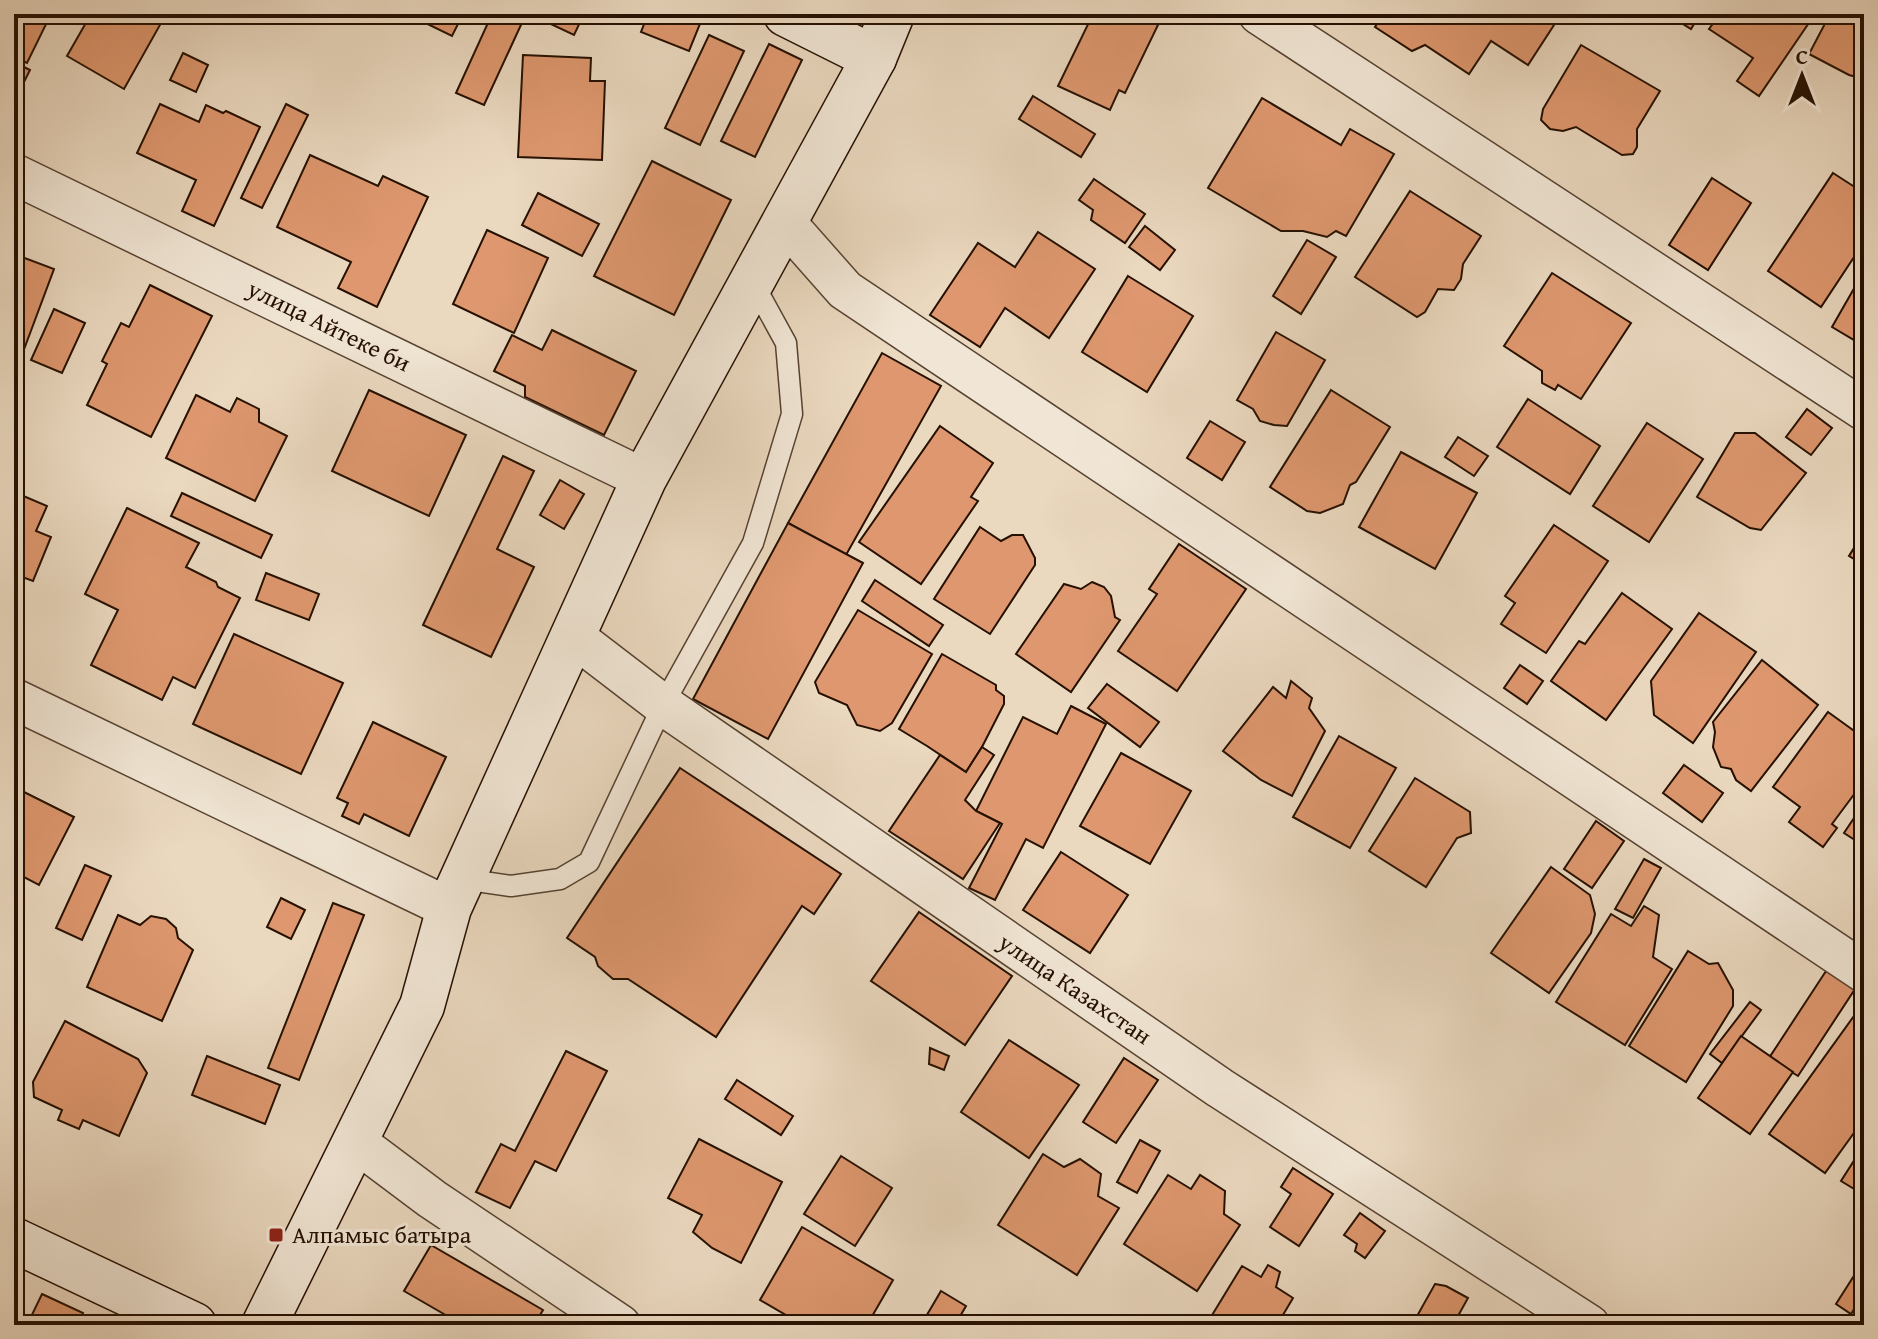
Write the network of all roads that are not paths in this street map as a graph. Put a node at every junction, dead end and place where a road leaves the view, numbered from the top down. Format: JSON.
{"nodes":[{"id":1,"x":786,"y":14,"type":"edge"},
{"id":2,"x":892,"y":14,"type":"edge"},
{"id":3,"x":1259,"y":14,"type":"edge"},
{"id":4,"x":874,"y":58,"type":"junction"},
{"id":5,"x":14,"y":174,"type":"edge"},
{"id":6,"x":784,"y":221,"type":"junction"},
{"id":7,"x":752,"y":281,"type":"junction"},
{"id":8,"x":1864,"y":410,"type":"edge"},
{"id":9,"x":644,"y":479,"type":"junction"},
{"id":10,"x":573,"y":636,"type":"junction"},
{"id":11,"x":14,"y":699,"type":"edge"},
{"id":12,"x":663,"y":705,"type":"junction"},
{"id":13,"x":456,"y":893,"type":"junction"},
{"id":14,"x":1864,"y":972,"type":"edge"},
{"id":15,"x":356,"y":1142,"type":"junction"},
{"id":16,"x":14,"y":1240,"type":"edge"},
{"id":17,"x":194,"y":1325,"type":"edge"},
{"id":18,"x":264,"y":1325,"type":"edge"},
{"id":19,"x":620,"y":1325,"type":"edge"},
{"id":20,"x":1589,"y":1325,"type":"edge"}],
"edges":[{"from":1,"to":4,"type":"street"},
{"from":2,"to":4,"type":"street"},
{"from":3,"to":8,"type":"street"},
{"from":4,"to":6,"type":"street"},
{"from":5,"to":9,"type":"street","name":"улица Айтеке би"},
{"from":6,"to":7,"type":"street"},
{"from":6,"to":14,"type":"street"},
{"from":7,"to":9,"type":"street"},
{"from":7,"to":12,"type":"lane"},
{"from":9,"to":10,"type":"street"},
{"from":10,"to":12,"type":"street","name":"улица Казахстан"},
{"from":10,"to":13,"type":"street"},
{"from":11,"to":13,"type":"street"},
{"from":12,"to":13,"type":"lane"},
{"from":12,"to":20,"type":"street","name":"улица Казахстан"},
{"from":13,"to":15,"type":"street"},
{"from":15,"to":18,"type":"street"},
{"from":15,"to":19,"type":"street"},
{"from":16,"to":17,"type":"street"}]}
